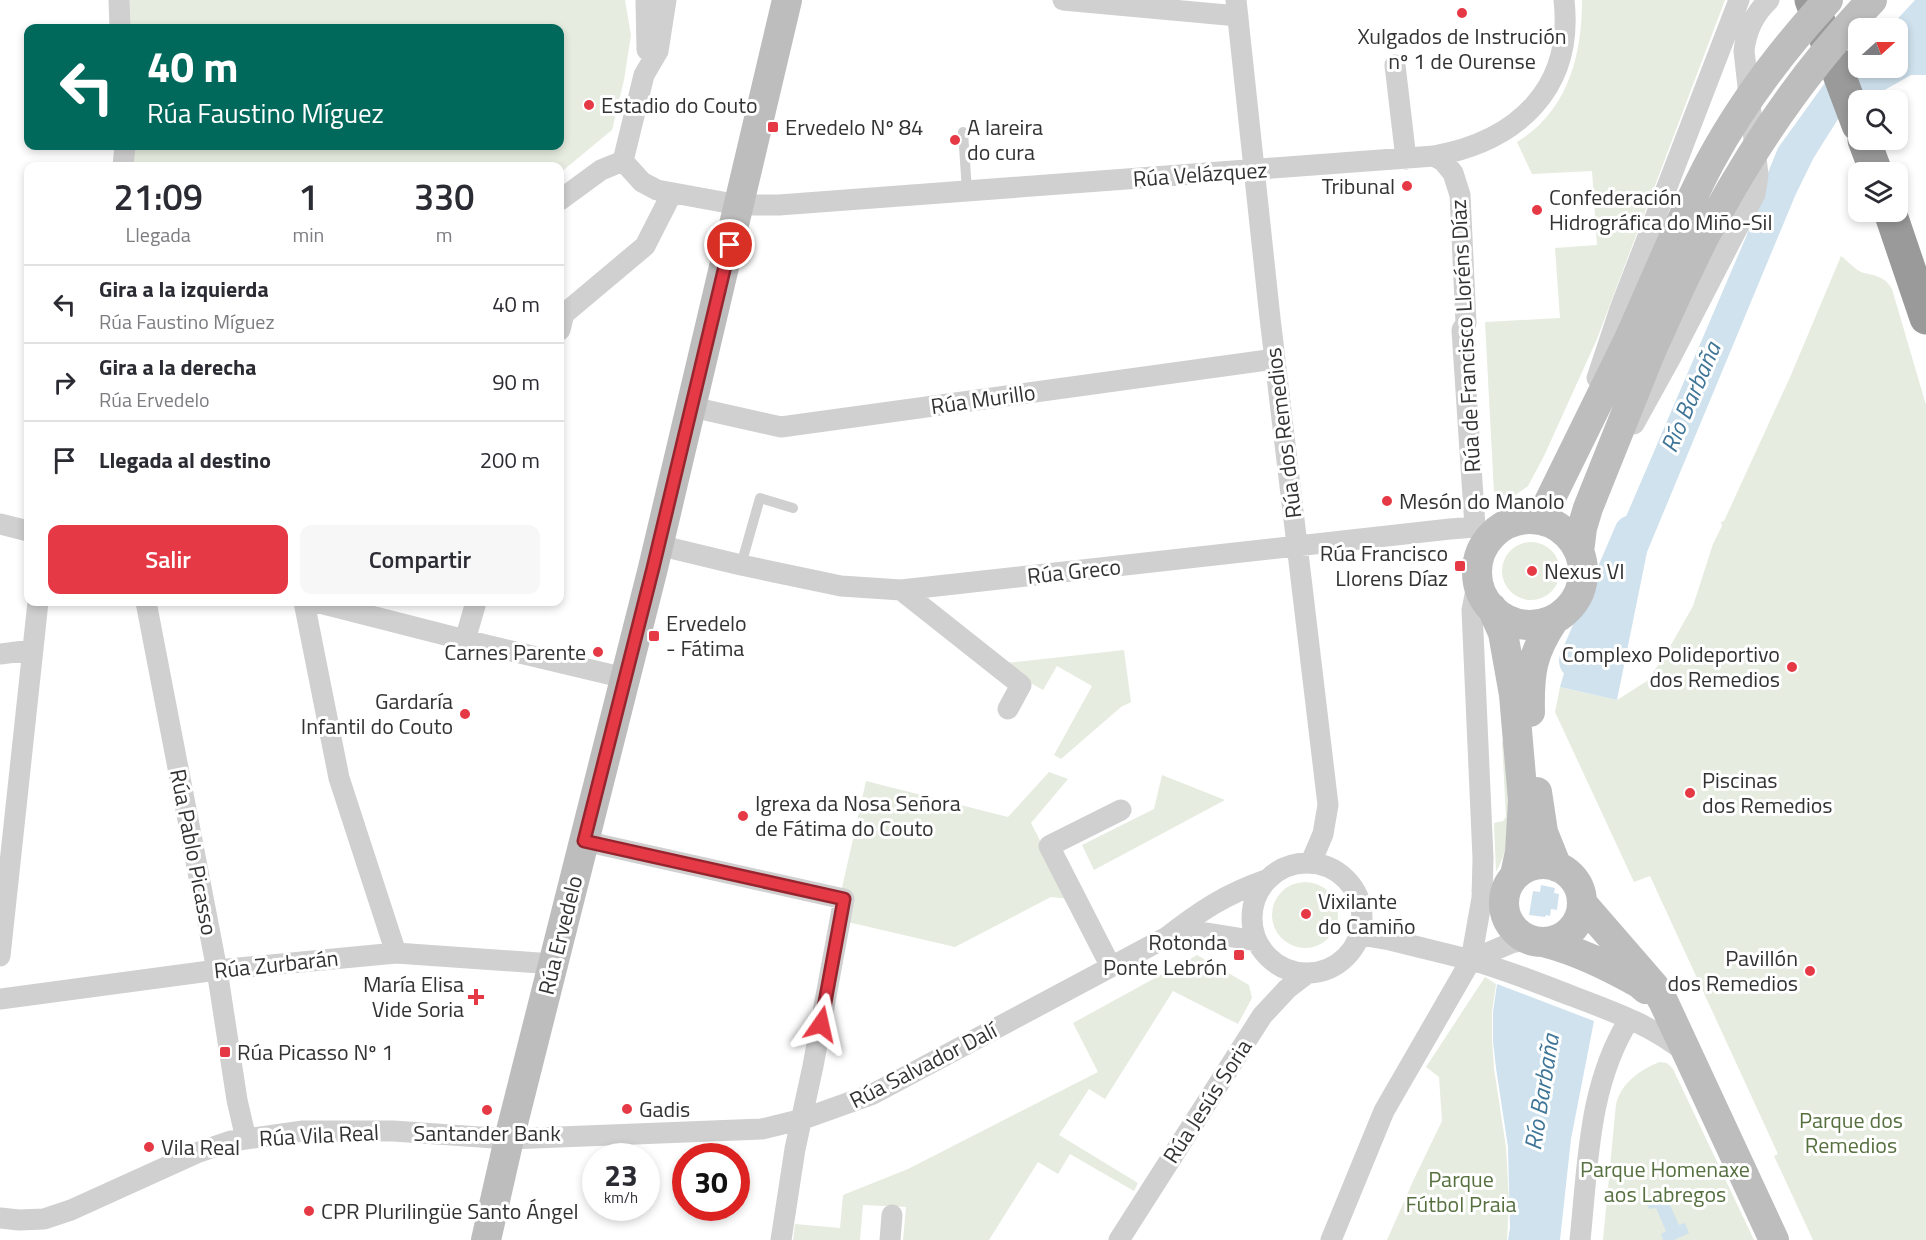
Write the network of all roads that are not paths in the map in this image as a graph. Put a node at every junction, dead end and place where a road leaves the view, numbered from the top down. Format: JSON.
{"nodes":[{"id":1,"x":119,"y":0,"type":"edge"},
{"id":2,"x":646,"y":0,"type":"edge"},
{"id":3,"x":666,"y":0,"type":"edge"},
{"id":4,"x":787,"y":0,"type":"edge"},
{"id":5,"x":1064,"y":0,"type":"edge"},
{"id":6,"x":1564,"y":0,"type":"edge"},
{"id":7,"x":1739,"y":0,"type":"edge"},
{"id":8,"x":1769,"y":0,"type":"edge"},
{"id":9,"x":1872,"y":0,"type":"edge"},
{"id":10,"x":1815,"y":2,"type":"edge"},
{"id":11,"x":1237,"y":8,"type":"edge"},
{"id":12,"x":120,"y":24,"type":"edge"},
{"id":13,"x":1395,"y":65,"type":"dead end"},
{"id":14,"x":644,"y":75,"type":"junction"},
{"id":15,"x":1848,"y":95,"type":"edge"},
{"id":16,"x":963,"y":132,"type":"dead end"},
{"id":17,"x":1434,"y":156,"type":"junction"},
{"id":18,"x":1406,"y":159,"type":"junction"},
{"id":19,"x":623,"y":161,"type":"junction"},
{"id":20,"x":1253,"y":170,"type":"junction"},
{"id":21,"x":967,"y":191,"type":"junction"},
{"id":22,"x":672,"y":193,"type":"junction"},
{"id":23,"x":564,"y":197,"type":"edge"},
{"id":24,"x":739,"y":205,"type":"junction"},
{"id":25,"x":1893,"y":222,"type":"edge"},
{"id":26,"x":564,"y":316,"type":"edge"},
{"id":27,"x":1926,"y":318,"type":"edge"},
{"id":28,"x":1640,"y":344,"type":"junction"},
{"id":29,"x":1274,"y":359,"type":"junction"},
{"id":30,"x":692,"y":406,"type":"junction"},
{"id":31,"x":1567,"y":464,"type":"junction"},
{"id":32,"x":1602,"y":472,"type":"junction"},
{"id":33,"x":793,"y":508,"type":"dead end"},
{"id":34,"x":1540,"y":520,"type":"junction"},
{"id":35,"x":0,"y":524,"type":"edge"},
{"id":36,"x":24,"y":530,"type":"edge"},
{"id":37,"x":1483,"y":531,"type":"junction"},
{"id":38,"x":658,"y":545,"type":"junction"},
{"id":39,"x":1296,"y":546,"type":"junction"},
{"id":40,"x":1580,"y":552,"type":"junction"},
{"id":41,"x":741,"y":565,"type":"junction"},
{"id":42,"x":1478,"y":580,"type":"junction"},
{"id":43,"x":901,"y":590,"type":"junction"},
{"id":44,"x":38,"y":606,"type":"edge"},
{"id":45,"x":147,"y":606,"type":"edge"},
{"id":46,"x":305,"y":606,"type":"edge"},
{"id":47,"x":331,"y":606,"type":"edge"},
{"id":48,"x":475,"y":606,"type":"edge"},
{"id":49,"x":1492,"y":608,"type":"junction"},
{"id":50,"x":1554,"y":620,"type":"junction"},
{"id":51,"x":465,"y":640,"type":"junction"},
{"id":52,"x":32,"y":650,"type":"junction"},
{"id":53,"x":0,"y":654,"type":"edge"},
{"id":54,"x":625,"y":678,"type":"junction"},
{"id":55,"x":1008,"y":709,"type":"dead end"},
{"id":56,"x":1121,"y":810,"type":"dead end"},
{"id":57,"x":584,"y":841,"type":"junction"},
{"id":58,"x":1311,"y":862,"type":"junction"},
{"id":59,"x":1557,"y":867,"type":"junction"},
{"id":60,"x":1266,"y":880,"type":"junction"},
{"id":61,"x":1500,"y":887,"type":"junction"},
{"id":62,"x":1582,"y":903,"type":"junction"},
{"id":63,"x":1360,"y":934,"type":"junction"},
{"id":64,"x":1167,"y":937,"type":"junction"},
{"id":65,"x":1257,"y":941,"type":"junction"},
{"id":66,"x":1536,"y":941,"type":"junction"},
{"id":67,"x":396,"y":953,"type":"junction"},
{"id":68,"x":0,"y":956,"type":"edge"},
{"id":69,"x":1471,"y":960,"type":"junction"},
{"id":70,"x":553,"y":963,"type":"junction"},
{"id":71,"x":1111,"y":967,"type":"junction"},
{"id":72,"x":217,"y":970,"type":"junction"},
{"id":73,"x":1308,"y":973,"type":"junction"},
{"id":74,"x":0,"y":999,"type":"edge"},
{"id":75,"x":1672,"y":1019,"type":"junction"},
{"id":76,"x":1624,"y":1021,"type":"junction"},
{"id":77,"x":1688,"y":1056,"type":"junction"},
{"id":78,"x":803,"y":1119,"type":"junction"},
{"id":79,"x":246,"y":1138,"type":"junction"},
{"id":80,"x":509,"y":1139,"type":"junction"},
{"id":81,"x":892,"y":1215,"type":"dead end"},
{"id":82,"x":0,"y":1218,"type":"edge"},
{"id":83,"x":486,"y":1240,"type":"edge"},
{"id":84,"x":781,"y":1240,"type":"edge"},
{"id":85,"x":890,"y":1240,"type":"edge"},
{"id":86,"x":1119,"y":1240,"type":"edge"},
{"id":87,"x":1330,"y":1240,"type":"edge"},
{"id":88,"x":1580,"y":1240,"type":"edge"},
{"id":89,"x":1774,"y":1240,"type":"edge"}],
"edges":[{"from":1,"to":12,"type":"street"},
{"from":2,"to":14,"type":"street"},
{"from":3,"to":14,"type":"street"},
{"from":4,"to":24,"type":"street","name":"Rúa Ervedelo"},
{"from":5,"to":11,"type":"street"},
{"from":6,"to":17,"type":"street","name":"Rúa Velázquez"},
{"from":7,"to":31,"type":"street"},
{"from":8,"to":32,"type":"street"},
{"from":9,"to":28,"type":"street","bridge":true},
{"from":10,"to":15,"type":"highway"},
{"from":10,"to":28,"type":"street","bridge":true},
{"from":11,"to":20,"type":"street","name":"Rúa dos Remedios"},
{"from":13,"to":18,"type":"street"},
{"from":14,"to":19,"type":"street"},
{"from":16,"to":21,"type":"lane"},
{"from":17,"to":18,"type":"street","name":"Rúa Velázquez"},
{"from":17,"to":37,"type":"street","name":"Rúa de Francisco Lloréns Díaz"},
{"from":18,"to":20,"type":"street","name":"Rúa Velázquez"},
{"from":19,"to":22,"type":"street","name":"Rúa Velázquez"},
{"from":19,"to":23,"type":"street"},
{"from":20,"to":21,"type":"street","name":"Rúa Velázquez"},
{"from":20,"to":29,"type":"street","name":"Rúa dos Remedios"},
{"from":21,"to":24,"type":"street","name":"Rúa Velázquez"},
{"from":22,"to":24,"type":"street","name":"Rúa Velázquez"},
{"from":22,"to":26,"type":"street"},
{"from":24,"to":30,"type":"street","name":"Rúa Ervedelo"},
{"from":25,"to":27,"type":"highway"},
{"from":28,"to":31,"type":"street"},
{"from":28,"to":32,"type":"street"},
{"from":29,"to":30,"type":"street","name":"Rúa Murillo"},
{"from":29,"to":39,"type":"street","name":"Rúa dos Remedios"},
{"from":30,"to":38,"type":"street","name":"Rúa Ervedelo"},
{"from":31,"to":34,"type":"street"},
{"from":32,"to":40,"type":"street"},
{"from":33,"to":41,"type":"lane"},
{"from":34,"to":37,"type":"street"},
{"from":34,"to":40,"type":"street"},
{"from":35,"to":36,"type":"street"},
{"from":37,"to":39,"type":"street","name":"Rúa Greco"},
{"from":37,"to":42,"type":"street"},
{"from":38,"to":41,"type":"street","name":"Rúa Greco"},
{"from":38,"to":54,"type":"street","name":"Rúa Ervedelo"},
{"from":39,"to":43,"type":"street","name":"Rúa Greco"},
{"from":39,"to":58,"type":"street","name":"Rúa dos Remedios"},
{"from":40,"to":50,"type":"street"},
{"from":41,"to":43,"type":"street","name":"Rúa Greco"},
{"from":42,"to":49,"type":"street"},
{"from":42,"to":61,"type":"street"},
{"from":43,"to":55,"type":"street"},
{"from":44,"to":52,"type":"street"},
{"from":45,"to":72,"type":"street","name":"Rúa Pablo Picasso"},
{"from":46,"to":67,"type":"street"},
{"from":47,"to":51,"type":"street"},
{"from":48,"to":51,"type":"street"},
{"from":49,"to":50,"type":"street"},
{"from":49,"to":61,"type":"street"},
{"from":50,"to":59,"type":"street"},
{"from":51,"to":54,"type":"street"},
{"from":52,"to":53,"type":"street"},
{"from":52,"to":68,"type":"street"},
{"from":54,"to":57,"type":"street","name":"Rúa Ervedelo"},
{"from":56,"to":71,"type":"street"},
{"from":57,"to":70,"type":"street","name":"Rúa Ervedelo"},
{"from":57,"to":78,"type":"street"},
{"from":58,"to":60,"type":"street"},
{"from":58,"to":63,"type":"street"},
{"from":59,"to":61,"type":"street"},
{"from":59,"to":62,"type":"street"},
{"from":60,"to":64,"type":"street","name":"Rúa Salvador Dalí"},
{"from":60,"to":65,"type":"street"},
{"from":61,"to":66,"type":"street"},
{"from":61,"to":69,"type":"street"},
{"from":62,"to":66,"type":"street"},
{"from":62,"to":75,"type":"street"},
{"from":63,"to":69,"type":"street"},
{"from":63,"to":73,"type":"street"},
{"from":64,"to":65,"type":"street","name":"Rúa Salvador Dalí"},
{"from":64,"to":71,"type":"street","name":"Rúa Salvador Dalí"},
{"from":65,"to":73,"type":"street"},
{"from":66,"to":69,"type":"street"},
{"from":66,"to":75,"type":"street"},
{"from":67,"to":70,"type":"street","name":"Rúa Zurbarán"},
{"from":67,"to":72,"type":"street","name":"Rúa Zurbarán"},
{"from":69,"to":76,"type":"street"},
{"from":69,"to":87,"type":"street"},
{"from":70,"to":80,"type":"street","name":"Rúa Ervedelo"},
{"from":71,"to":78,"type":"street","name":"Rúa Salvador Dalí"},
{"from":72,"to":74,"type":"street","name":"Rúa Zurbarán"},
{"from":72,"to":79,"type":"street","name":"Rúa Pablo Picasso"},
{"from":73,"to":86,"type":"street","name":"Rúa Jesús Soria"},
{"from":75,"to":77,"type":"street"},
{"from":76,"to":77,"type":"street"},
{"from":76,"to":88,"type":"street"},
{"from":77,"to":89,"type":"street"},
{"from":78,"to":80,"type":"street","name":"Rúa Salvador Dalí"},
{"from":78,"to":84,"type":"street"},
{"from":79,"to":80,"type":"street","name":"Rúa Vila Real"},
{"from":79,"to":82,"type":"street","name":"Rúa Vila Real"},
{"from":80,"to":83,"type":"street","name":"Rúa Ervedelo"},
{"from":81,"to":85,"type":"street"}]}
